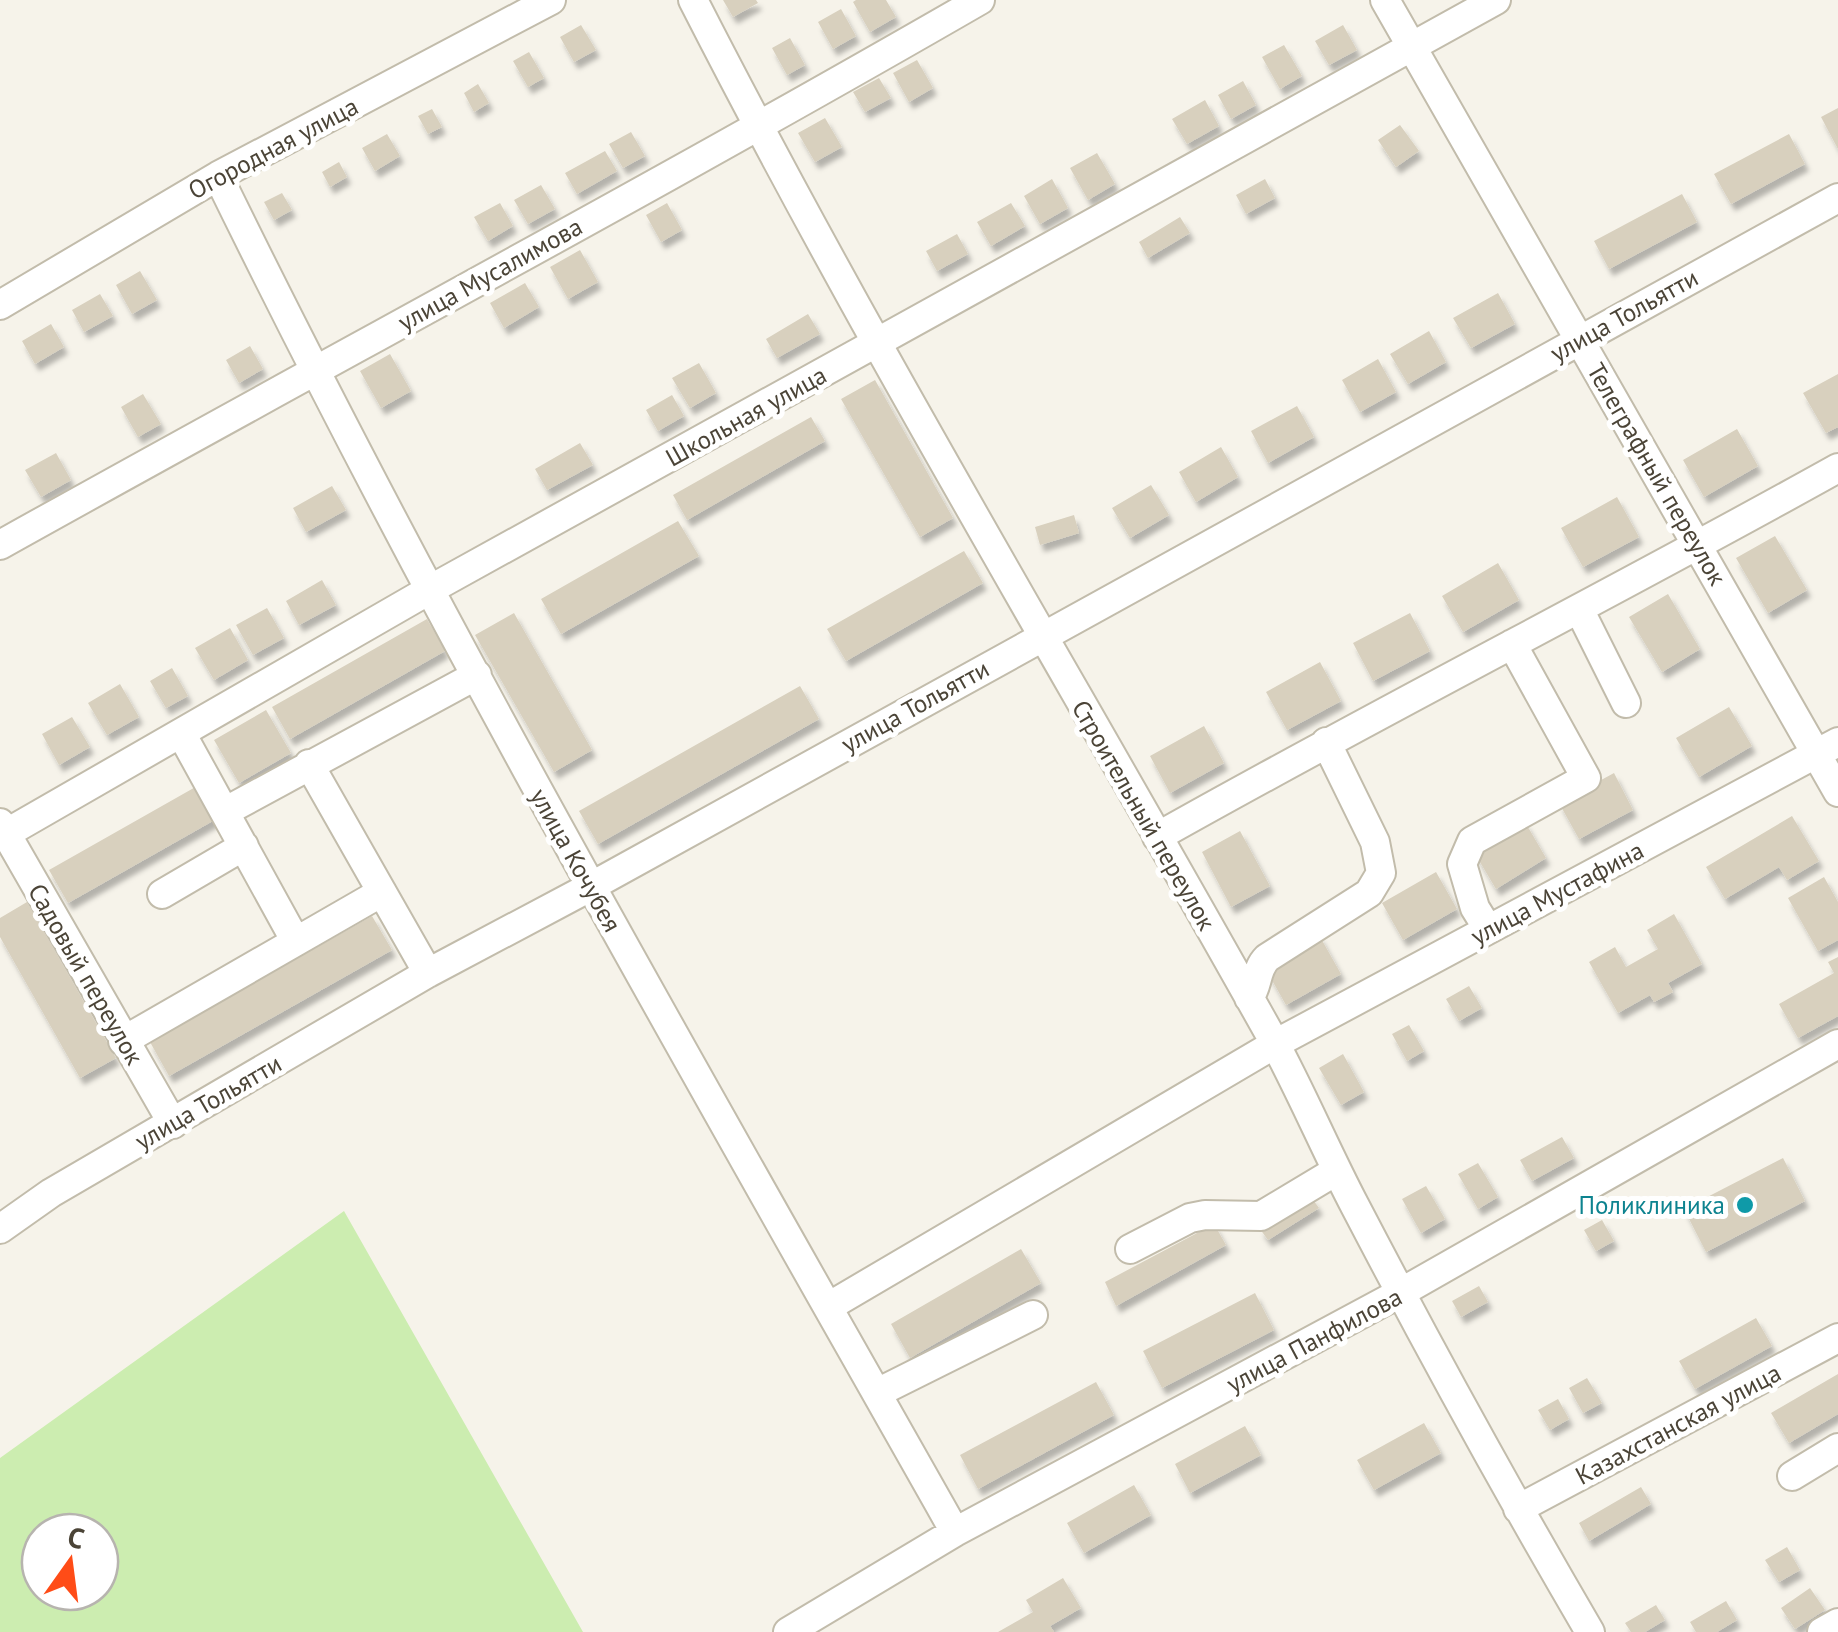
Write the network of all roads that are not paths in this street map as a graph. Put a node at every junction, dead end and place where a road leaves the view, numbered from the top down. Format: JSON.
{"nodes":[{"id":1,"x":551,"y":0,"type":"edge"},
{"id":2,"x":693,"y":0,"type":"edge"},
{"id":3,"x":980,"y":0,"type":"edge"},
{"id":4,"x":1386,"y":0,"type":"edge"},
{"id":5,"x":1496,"y":0,"type":"edge"},
{"id":6,"x":1412,"y":46,"type":"junction"},
{"id":7,"x":758,"y":128,"type":"junction"},
{"id":8,"x":218,"y":176,"type":"junction"},
{"id":9,"x":1838,"y":198,"type":"edge"},
{"id":10,"x":0,"y":305,"type":"edge"},
{"id":11,"x":1580,"y":338,"type":"junction"},
{"id":12,"x":876,"y":344,"type":"junction"},
{"id":13,"x":313,"y":370,"type":"junction"},
{"id":14,"x":1838,"y":468,"type":"edge"},
{"id":15,"x":0,"y":545,"type":"edge"},
{"id":16,"x":1698,"y":546,"type":"junction"},
{"id":17,"x":431,"y":589,"type":"junction"},
{"id":18,"x":1579,"y":608,"type":"junction"},
{"id":19,"x":1042,"y":636,"type":"junction"},
{"id":20,"x":1512,"y":644,"type":"junction"},
{"id":21,"x":477,"y":675,"type":"junction"},
{"id":22,"x":1626,"y":703,"type":"dead end"},
{"id":23,"x":182,"y":733,"type":"junction"},
{"id":24,"x":1326,"y":742,"type":"junction"},
{"id":25,"x":1827,"y":747,"type":"edge"},
{"id":26,"x":309,"y":764,"type":"junction"},
{"id":27,"x":1838,"y":792,"type":"edge"},
{"id":28,"x":226,"y":811,"type":"junction"},
{"id":29,"x":2,"y":831,"type":"edge"},
{"id":30,"x":1157,"y":837,"type":"junction"},
{"id":31,"x":244,"y":846,"type":"junction"},
{"id":32,"x":590,"y":887,"type":"junction"},
{"id":33,"x":382,"y":892,"type":"junction"},
{"id":34,"x":162,"y":894,"type":"dead end"},
{"id":35,"x":1488,"y":930,"type":"junction"},
{"id":36,"x":295,"y":940,"type":"junction"},
{"id":37,"x":428,"y":973,"type":"junction"},
{"id":38,"x":1249,"y":998,"type":"junction"},
{"id":39,"x":123,"y":1042,"type":"junction"},
{"id":40,"x":1275,"y":1044,"type":"junction"},
{"id":41,"x":1838,"y":1044,"type":"edge"},
{"id":42,"x":172,"y":1124,"type":"junction"},
{"id":43,"x":1336,"y":1171,"type":"junction"},
{"id":44,"x":0,"y":1230,"type":"edge"},
{"id":45,"x":1130,"y":1249,"type":"dead end"},
{"id":46,"x":1400,"y":1294,"type":"junction"},
{"id":47,"x":828,"y":1307,"type":"junction"},
{"id":48,"x":1033,"y":1314,"type":"dead end"},
{"id":49,"x":1838,"y":1338,"type":"edge"},
{"id":50,"x":877,"y":1394,"type":"junction"},
{"id":51,"x":1838,"y":1448,"type":"edge"},
{"id":52,"x":1792,"y":1476,"type":"dead end"},
{"id":53,"x":1518,"y":1509,"type":"junction"},
{"id":54,"x":956,"y":1532,"type":"junction"},
{"id":55,"x":1838,"y":1623,"type":"edge"},
{"id":56,"x":788,"y":1632,"type":"edge"},
{"id":57,"x":1590,"y":1632,"type":"edge"},
{"id":58,"x":1822,"y":1632,"type":"edge"}],
"edges":[{"from":1,"to":8,"type":"street","name":"Огородная улица"},
{"from":2,"to":7,"type":"street","name":"Строительный переулок"},
{"from":3,"to":7,"type":"street","name":"улица Мусалимова"},
{"from":4,"to":6,"type":"street","name":"Телеграфный переулок"},
{"from":5,"to":6,"type":"street","name":"Школьная улица"},
{"from":6,"to":11,"type":"street","name":"Телеграфный переулок"},
{"from":6,"to":12,"type":"street","name":"Школьная улица"},
{"from":7,"to":12,"type":"street","name":"Строительный переулок"},
{"from":7,"to":13,"type":"street","name":"улица Мусалимова"},
{"from":8,"to":10,"type":"street","name":"Огородная улица"},
{"from":8,"to":13,"type":"street","name":"улица Кочубея"},
{"from":9,"to":11,"type":"street","name":"улица Тольятти"},
{"from":11,"to":16,"type":"street","name":"Телеграфный переулок"},
{"from":11,"to":19,"type":"street","name":"улица Тольятти"},
{"from":12,"to":17,"type":"street","name":"Школьная улица"},
{"from":12,"to":19,"type":"street","name":"Строительный переулок"},
{"from":13,"to":15,"type":"street","name":"улица Мусалимова"},
{"from":13,"to":17,"type":"street","name":"улица Кочубея"},
{"from":14,"to":16,"type":"street"},
{"from":16,"to":18,"type":"street"},
{"from":16,"to":25,"type":"street","name":"Телеграфный переулок"},
{"from":17,"to":21,"type":"street","name":"улица Кочубея"},
{"from":17,"to":23,"type":"street","name":"Школьная улица"},
{"from":18,"to":20,"type":"street"},
{"from":18,"to":22,"type":"street"},
{"from":19,"to":30,"type":"street","name":"Строительный переулок"},
{"from":19,"to":32,"type":"street","name":"улица Тольятти"},
{"from":20,"to":24,"type":"street"},
{"from":20,"to":35,"type":"street"},
{"from":21,"to":26,"type":"street"},
{"from":21,"to":32,"type":"street","name":"улица Кочубея"},
{"from":23,"to":28,"type":"street"},
{"from":23,"to":29,"type":"street","name":"Школьная улица"},
{"from":24,"to":30,"type":"street"},
{"from":24,"to":38,"type":"street"},
{"from":25,"to":27,"type":"street","name":"Телеграфный переулок"},
{"from":25,"to":35,"type":"street","name":"улица Мустафина"},
{"from":26,"to":28,"type":"street"},
{"from":26,"to":33,"type":"street"},
{"from":28,"to":31,"type":"street"},
{"from":29,"to":39,"type":"street","name":"Садовый переулок"},
{"from":30,"to":38,"type":"street","name":"Строительный переулок"},
{"from":31,"to":34,"type":"street"},
{"from":31,"to":36,"type":"street"},
{"from":32,"to":37,"type":"street","name":"улица Тольятти"},
{"from":32,"to":47,"type":"street","name":"улица Кочубея"},
{"from":33,"to":36,"type":"street"},
{"from":33,"to":37,"type":"street"},
{"from":35,"to":40,"type":"street","name":"улица Мустафина"},
{"from":36,"to":39,"type":"street"},
{"from":37,"to":42,"type":"street","name":"улица Тольятти"},
{"from":38,"to":40,"type":"street","name":"Строительный переулок"},
{"from":39,"to":42,"type":"street","name":"Садовый переулок"},
{"from":40,"to":43,"type":"street","name":"Строительный переулок"},
{"from":40,"to":47,"type":"street","name":"улица Мустафина"},
{"from":41,"to":46,"type":"street","name":"улица Панфилова"},
{"from":42,"to":44,"type":"street","name":"улица Тольятти"},
{"from":43,"to":45,"type":"street"},
{"from":43,"to":46,"type":"street","name":"Строительный переулок"},
{"from":46,"to":53,"type":"street","name":"Строительный переулок"},
{"from":46,"to":54,"type":"street","name":"улица Панфилова"},
{"from":47,"to":50,"type":"street","name":"улица Кочубея"},
{"from":48,"to":50,"type":"street"},
{"from":49,"to":53,"type":"street","name":"Казахстанская улица"},
{"from":50,"to":54,"type":"street","name":"улица Кочубея"},
{"from":51,"to":52,"type":"street"},
{"from":53,"to":57,"type":"street","name":"Строительный переулок"},
{"from":54,"to":56,"type":"street","name":"улица Панфилова"},
{"from":55,"to":58,"type":"street"}]}
